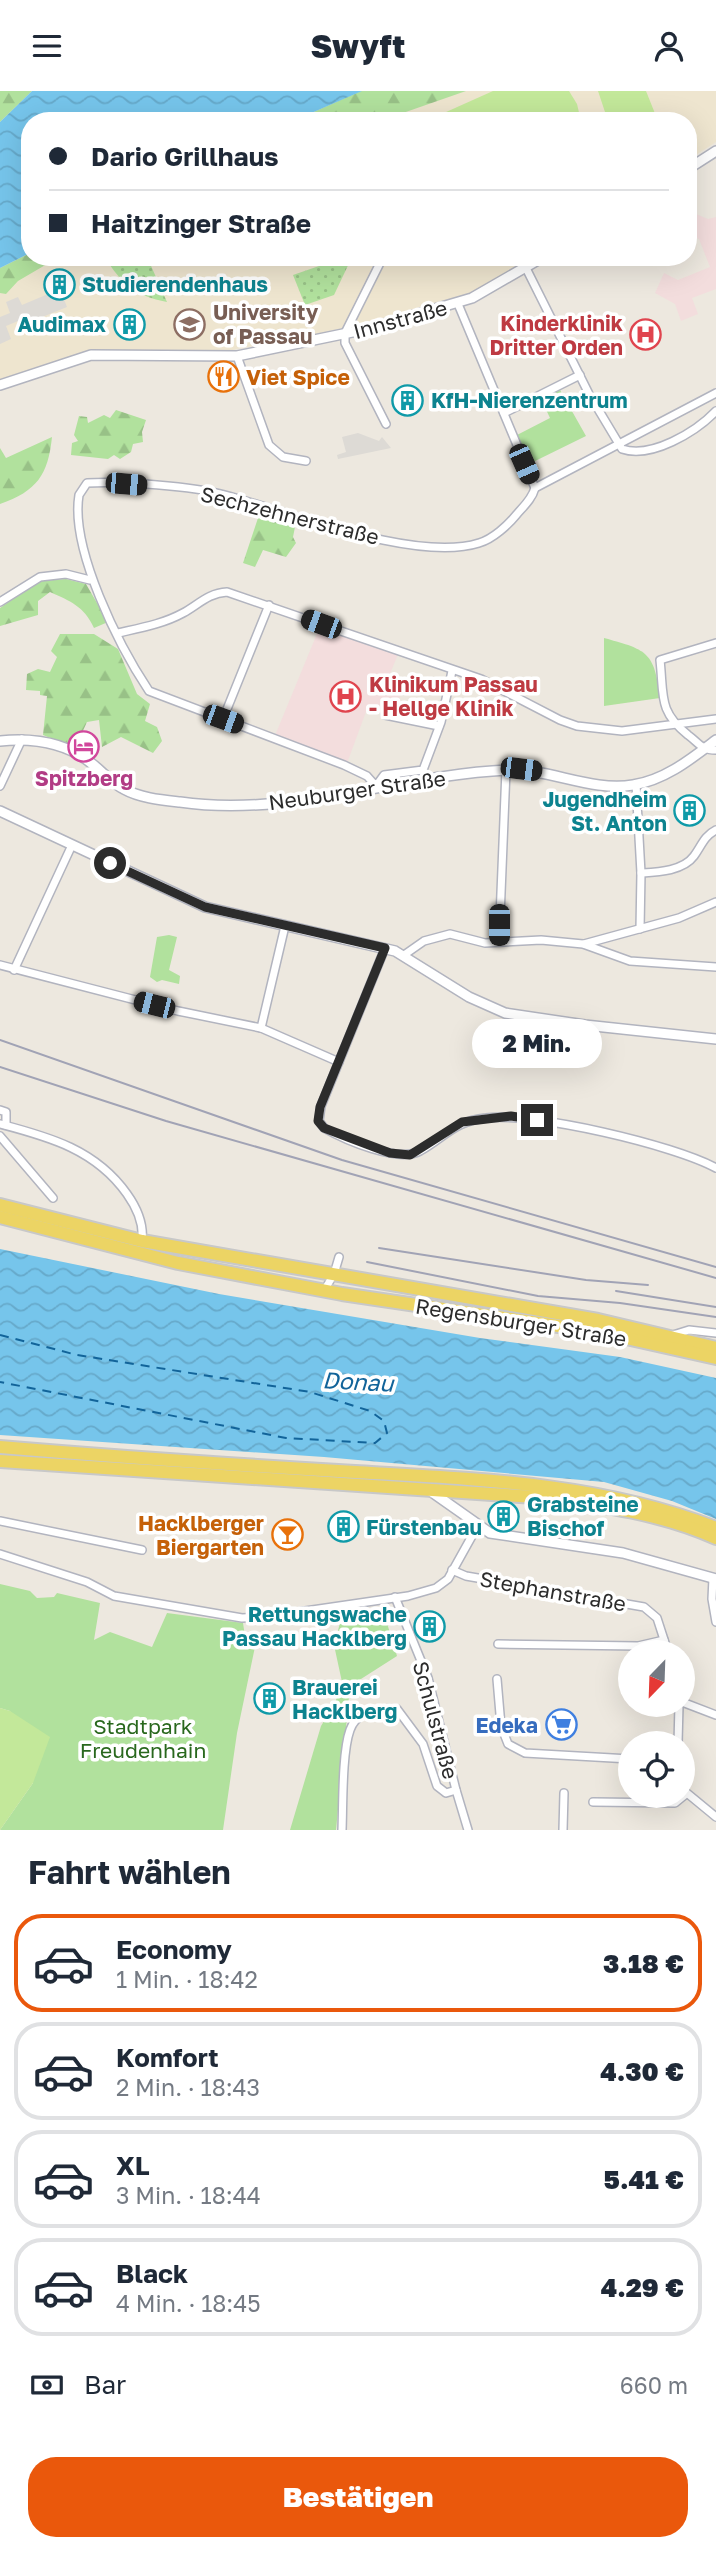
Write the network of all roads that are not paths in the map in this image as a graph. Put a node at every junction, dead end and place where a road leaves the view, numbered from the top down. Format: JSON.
{"nodes":[{"id":1,"x":716,"y":151,"type":"edge"},
{"id":2,"x":697,"y":163,"type":"edge"},
{"id":3,"x":378,"y":266,"type":"edge"},
{"id":4,"x":529,"y":266,"type":"edge"},
{"id":5,"x":526,"y":268,"type":"junction"},
{"id":6,"x":458,"y":304,"type":"junction"},
{"id":7,"x":345,"y":333,"type":"junction"},
{"id":8,"x":237,"y":356,"type":"junction"},
{"id":9,"x":580,"y":375,"type":"junction"},
{"id":10,"x":0,"y":385,"type":"edge"},
{"id":11,"x":716,"y":393,"type":"edge"},
{"id":12,"x":716,"y":411,"type":"edge"},
{"id":13,"x":504,"y":412,"type":"junction"},
{"id":14,"x":386,"y":424,"type":"dead end"},
{"id":15,"x":618,"y":445,"type":"junction"},
{"id":16,"x":306,"y":461,"type":"dead end"},
{"id":17,"x":535,"y":488,"type":"junction"},
{"id":18,"x":90,"y":580,"type":"junction"},
{"id":19,"x":0,"y":602,"type":"edge"},
{"id":20,"x":270,"y":605,"type":"junction"},
{"id":21,"x":118,"y":633,"type":"junction"},
{"id":22,"x":716,"y":643,"type":"edge"},
{"id":23,"x":452,"y":671,"type":"junction"},
{"id":24,"x":385,"y":715,"type":"dead end"},
{"id":25,"x":223,"y":719,"type":"junction"},
{"id":26,"x":716,"y":719,"type":"edge"},
{"id":27,"x":439,"y":726,"type":"junction"},
{"id":28,"x":675,"y":726,"type":"junction"},
{"id":29,"x":22,"y":739,"type":"junction"},
{"id":30,"x":716,"y":740,"type":"edge"},
{"id":31,"x":0,"y":741,"type":"edge"},
{"id":32,"x":704,"y":750,"type":"junction"},
{"id":33,"x":716,"y":750,"type":"edge"},
{"id":34,"x":506,"y":770,"type":"junction"},
{"id":35,"x":636,"y":785,"type":"junction"},
{"id":36,"x":0,"y":786,"type":"edge"},
{"id":37,"x":376,"y":786,"type":"junction"},
{"id":38,"x":0,"y":811,"type":"edge"},
{"id":39,"x":716,"y":829,"type":"edge"},
{"id":40,"x":72,"y":845,"type":"junction"},
{"id":41,"x":641,"y":873,"type":"junction"},
{"id":42,"x":716,"y":902,"type":"edge"},
{"id":43,"x":285,"y":926,"type":"junction"},
{"id":44,"x":640,"y":929,"type":"junction"},
{"id":45,"x":499,"y":942,"type":"junction"},
{"id":46,"x":583,"y":944,"type":"junction"},
{"id":47,"x":385,"y":948,"type":"junction"},
{"id":48,"x":404,"y":954,"type":"junction"},
{"id":49,"x":0,"y":965,"type":"edge"},
{"id":50,"x":716,"y":967,"type":"edge"},
{"id":51,"x":14,"y":970,"type":"junction"},
{"id":52,"x":261,"y":1028,"type":"junction"},
{"id":53,"x":716,"y":1039,"type":"edge"},
{"id":54,"x":339,"y":1062,"type":"junction"},
{"id":55,"x":0,"y":1110,"type":"edge"},
{"id":56,"x":3,"y":1124,"type":"edge"},
{"id":57,"x":0,"y":1136,"type":"edge"},
{"id":58,"x":716,"y":1168,"type":"edge"},
{"id":59,"x":53,"y":1198,"type":"dead end"},
{"id":60,"x":0,"y":1205,"type":"edge"},
{"id":61,"x":0,"y":1217,"type":"edge"},
{"id":62,"x":141,"y":1247,"type":"junction"},
{"id":63,"x":339,"y":1257,"type":"dead end"},
{"id":64,"x":334,"y":1274,"type":"junction"},
{"id":65,"x":326,"y":1290,"type":"junction"},
{"id":66,"x":716,"y":1333,"type":"edge"},
{"id":67,"x":673,"y":1335,"type":"junction"},
{"id":68,"x":653,"y":1342,"type":"junction"},
{"id":69,"x":716,"y":1348,"type":"edge"},
{"id":70,"x":716,"y":1358,"type":"edge"},
{"id":71,"x":0,"y":1447,"type":"edge"},
{"id":72,"x":0,"y":1461,"type":"edge"},
{"id":73,"x":461,"y":1477,"type":"junction"},
{"id":74,"x":425,"y":1488,"type":"junction"},
{"id":75,"x":462,"y":1492,"type":"junction"},
{"id":76,"x":464,"y":1516,"type":"junction"},
{"id":77,"x":0,"y":1521,"type":"edge"},
{"id":78,"x":477,"y":1527,"type":"junction"},
{"id":79,"x":716,"y":1528,"type":"edge"},
{"id":80,"x":716,"y":1538,"type":"edge"},
{"id":81,"x":142,"y":1550,"type":"dead end"},
{"id":82,"x":0,"y":1553,"type":"edge"},
{"id":83,"x":452,"y":1570,"type":"junction"},
{"id":84,"x":715,"y":1578,"type":"edge"},
{"id":85,"x":395,"y":1597,"type":"junction"},
{"id":86,"x":716,"y":1622,"type":"edge"},
{"id":87,"x":664,"y":1640,"type":"edge"},
{"id":88,"x":498,"y":1644,"type":"dead end"},
{"id":89,"x":618,"y":1646,"type":"edge"},
{"id":90,"x":497,"y":1679,"type":"dead end"},
{"id":91,"x":695,"y":1708,"type":"edge"},
{"id":92,"x":716,"y":1715,"type":"edge"},
{"id":93,"x":618,"y":1758,"type":"edge"},
{"id":94,"x":456,"y":1790,"type":"junction"},
{"id":95,"x":564,"y":1793,"type":"dead end"},
{"id":96,"x":593,"y":1801,"type":"dead end"},
{"id":97,"x":695,"y":1801,"type":"edge"},
{"id":98,"x":618,"y":1802,"type":"edge"},
{"id":99,"x":716,"y":1817,"type":"edge"},
{"id":100,"x":342,"y":1830,"type":"edge"},
{"id":101,"x":468,"y":1830,"type":"edge"},
{"id":102,"x":563,"y":1830,"type":"edge"}],
"edges":[{"from":1,"to":2,"type":"street"},
{"from":3,"to":7,"type":"street"},
{"from":4,"to":5,"type":"street","name":"Innstraße"},
{"from":5,"to":6,"type":"street","name":"Innstraße"},
{"from":5,"to":9,"type":"street"},
{"from":6,"to":7,"type":"street","name":"Innstraße"},
{"from":6,"to":13,"type":"street"},
{"from":7,"to":8,"type":"street","name":"Innstraße"},
{"from":7,"to":14,"type":"street"},
{"from":8,"to":10,"type":"street","name":"Innstraße"},
{"from":8,"to":16,"type":"street"},
{"from":9,"to":13,"type":"street"},
{"from":9,"to":15,"type":"street"},
{"from":11,"to":15,"type":"street","name":"Sechzehnerstraße"},
{"from":12,"to":15,"type":"street"},
{"from":13,"to":17,"type":"street"},
{"from":15,"to":17,"type":"street","name":"Sechzehnerstraße"},
{"from":17,"to":18,"type":"street","name":"Sechzehnerstraße"},
{"from":18,"to":19,"type":"street"},
{"from":18,"to":21,"type":"street","name":"Sechzehnerstraße"},
{"from":20,"to":21,"type":"street"},
{"from":20,"to":23,"type":"street"},
{"from":20,"to":25,"type":"street"},
{"from":21,"to":25,"type":"street","name":"Sechzehnerstraße"},
{"from":22,"to":28,"type":"street"},
{"from":23,"to":27,"type":"street"},
{"from":23,"to":28,"type":"street"},
{"from":24,"to":27,"type":"street"},
{"from":25,"to":37,"type":"street","name":"Sechzehnerstraße"},
{"from":26,"to":28,"type":"street"},
{"from":27,"to":37,"type":"street"},
{"from":28,"to":32,"type":"street"},
{"from":29,"to":31,"type":"street","name":"Neuburger Straße"},
{"from":29,"to":36,"type":"street"},
{"from":29,"to":37,"type":"street","name":"Neuburger Straße"},
{"from":30,"to":32,"type":"street","name":"Neuburger Straße"},
{"from":32,"to":33,"type":"street"},
{"from":32,"to":35,"type":"street","name":"Neuburger Straße"},
{"from":34,"to":35,"type":"street","name":"Neuburger Straße"},
{"from":34,"to":37,"type":"street","name":"Neuburger Straße"},
{"from":34,"to":45,"type":"street"},
{"from":35,"to":41,"type":"street"},
{"from":38,"to":40,"type":"street"},
{"from":39,"to":41,"type":"street"},
{"from":40,"to":43,"type":"street"},
{"from":40,"to":51,"type":"street"},
{"from":41,"to":44,"type":"street"},
{"from":42,"to":44,"type":"street"},
{"from":43,"to":47,"type":"street"},
{"from":43,"to":52,"type":"street"},
{"from":44,"to":46,"type":"street"},
{"from":45,"to":46,"type":"street"},
{"from":45,"to":48,"type":"street"},
{"from":46,"to":50,"type":"street"},
{"from":47,"to":48,"type":"street"},
{"from":47,"to":54,"type":"street"},
{"from":48,"to":53,"type":"street"},
{"from":49,"to":51,"type":"street"},
{"from":51,"to":52,"type":"street"},
{"from":52,"to":54,"type":"street"},
{"from":54,"to":58,"type":"street"},
{"from":55,"to":56,"type":"street"},
{"from":56,"to":62,"type":"street"},
{"from":57,"to":59,"type":"street"},
{"from":60,"to":62,"type":"main road","name":"Regensburger Straße"},
{"from":61,"to":62,"type":"main road","name":"Regensburger Straße"},
{"from":62,"to":64,"type":"main road","name":"Regensburger Straße"},
{"from":62,"to":65,"type":"main road","name":"Regensburger Straße"},
{"from":63,"to":64,"type":"street"},
{"from":64,"to":65,"type":"street"},
{"from":64,"to":67,"type":"main road","name":"Regensburger Straße"},
{"from":65,"to":68,"type":"main road","name":"Regensburger Straße"},
{"from":66,"to":67,"type":"street"},
{"from":67,"to":68,"type":"main road"},
{"from":67,"to":69,"type":"main road","name":"Regensburger Straße"},
{"from":68,"to":70,"type":"main road","name":"Regensburger Straße"},
{"from":71,"to":73,"type":"main road"},
{"from":72,"to":74,"type":"main road"},
{"from":73,"to":75,"type":"street"},
{"from":73,"to":79,"type":"main road"},
{"from":74,"to":75,"type":"main road"},
{"from":74,"to":76,"type":"street"},
{"from":75,"to":76,"type":"street"},
{"from":75,"to":80,"type":"main road"},
{"from":76,"to":78,"type":"street"},
{"from":77,"to":81,"type":"street"},
{"from":78,"to":83,"type":"street"},
{"from":78,"to":84,"type":"street"},
{"from":82,"to":85,"type":"street"},
{"from":83,"to":85,"type":"street"},
{"from":83,"to":87,"type":"street","name":"Stephanstraße"},
{"from":84,"to":86,"type":"street"},
{"from":85,"to":94,"type":"street","name":"Schulstraße"},
{"from":88,"to":89,"type":"street"},
{"from":90,"to":93,"type":"street"},
{"from":91,"to":92,"type":"street"},
{"from":94,"to":100,"type":"street","name":"Schulstraße"},
{"from":94,"to":101,"type":"street"},
{"from":95,"to":102,"type":"street"},
{"from":96,"to":98,"type":"street"},
{"from":97,"to":99,"type":"street"}]}
